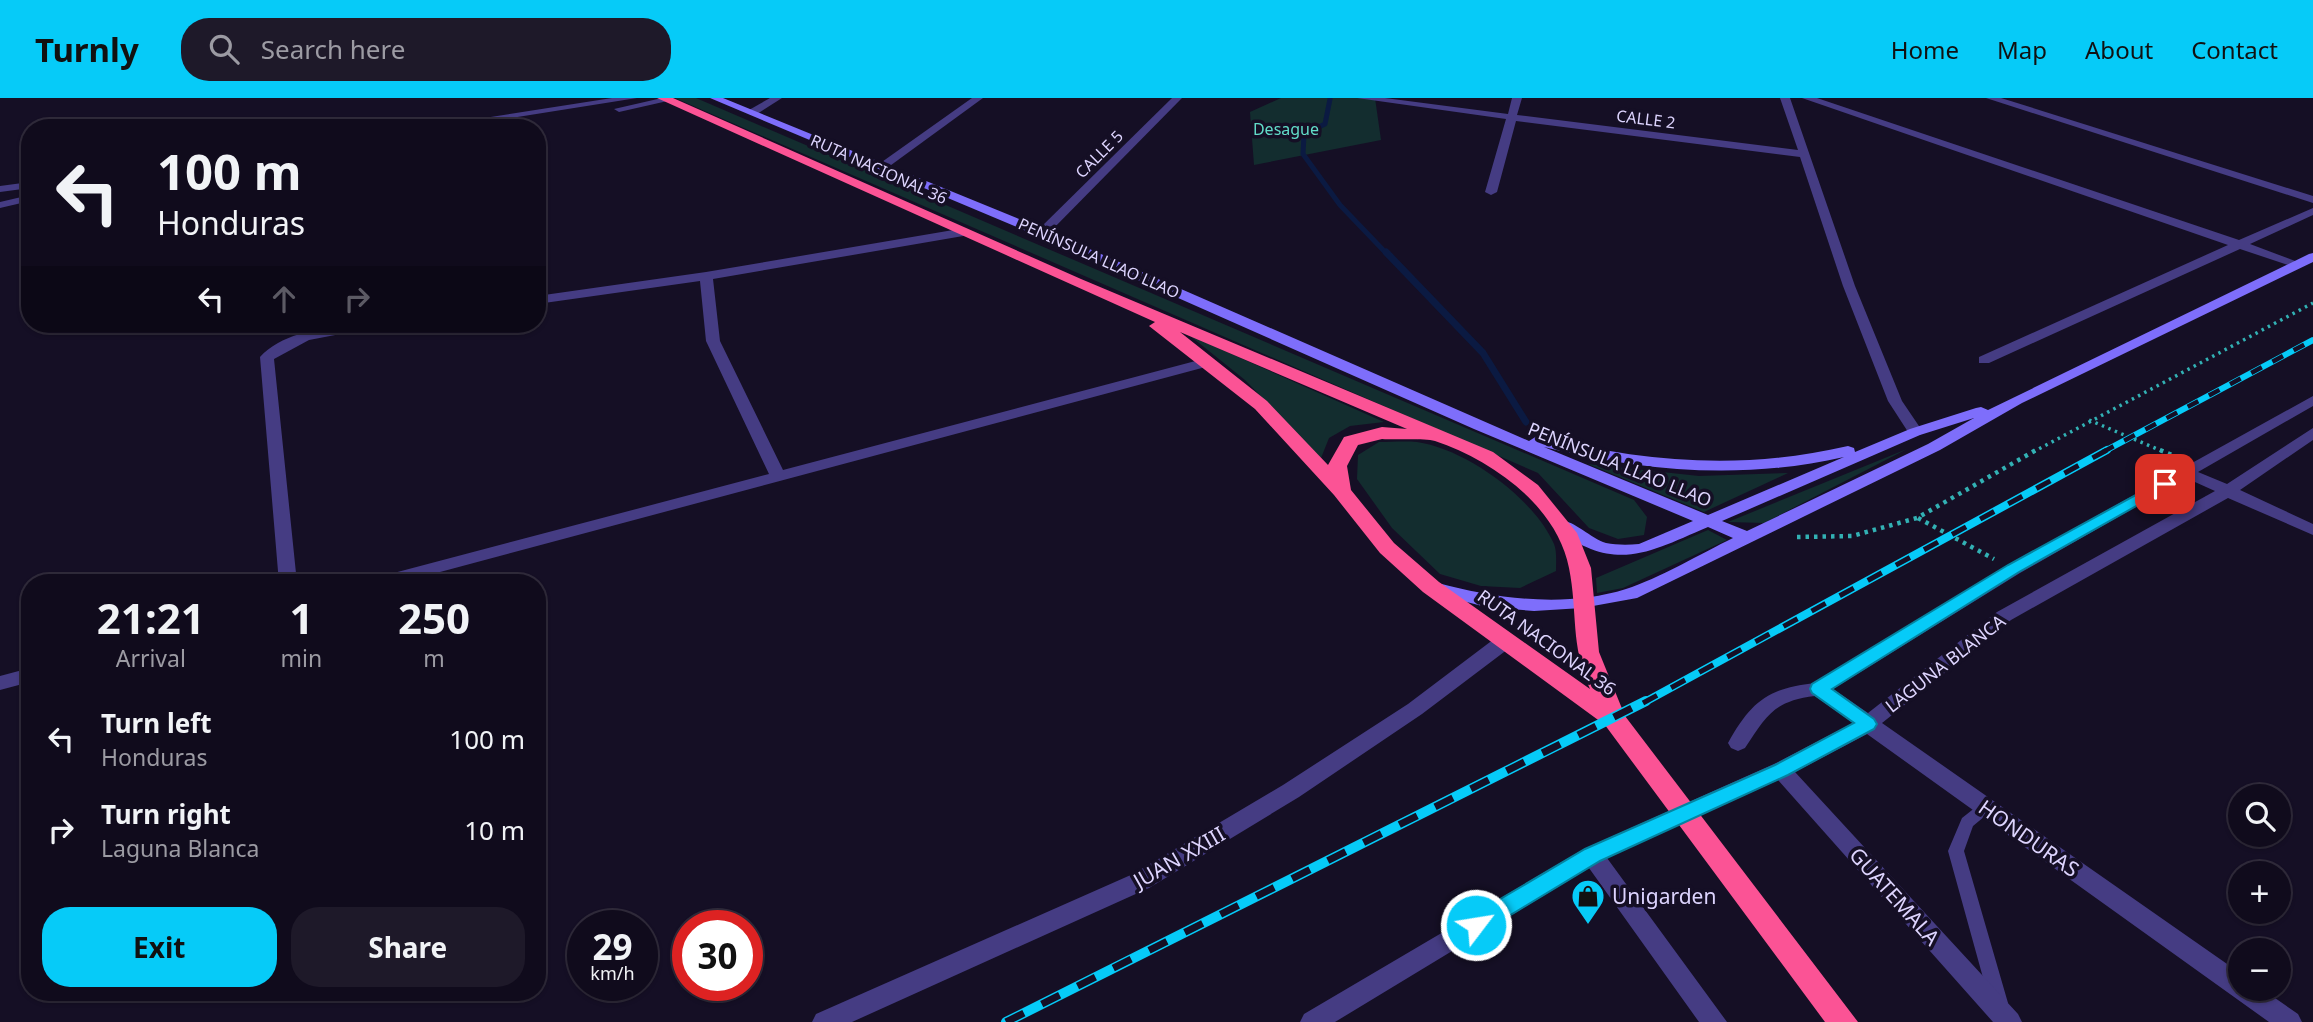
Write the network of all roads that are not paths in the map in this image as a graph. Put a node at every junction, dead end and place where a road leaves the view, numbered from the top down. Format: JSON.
{"nodes":[{"id":1,"x":632,"y":98,"type":"edge"},
{"id":2,"x":715,"y":98,"type":"edge"},
{"id":3,"x":777,"y":98,"type":"edge"},
{"id":4,"x":978,"y":98,"type":"edge"},
{"id":5,"x":1177,"y":98,"type":"edge"},
{"id":6,"x":1362,"y":98,"type":"edge"},
{"id":7,"x":1517,"y":98,"type":"edge"},
{"id":8,"x":1785,"y":98,"type":"edge"},
{"id":9,"x":1807,"y":98,"type":"edge"},
{"id":10,"x":1991,"y":98,"type":"edge"},
{"id":11,"x":665,"y":99,"type":"edge"},
{"id":12,"x":752,"y":112,"type":"junction"},
{"id":13,"x":1512,"y":118,"type":"junction"},
{"id":14,"x":487,"y":119,"type":"edge"},
{"id":15,"x":546,"y":120,"type":"edge"},
{"id":16,"x":1802,"y":154,"type":"junction"},
{"id":17,"x":884,"y":166,"type":"junction"},
{"id":18,"x":21,"y":186,"type":"edge"},
{"id":19,"x":0,"y":189,"type":"edge"},
{"id":20,"x":1491,"y":192,"type":"dead end"},
{"id":21,"x":21,"y":200,"type":"edge"},
{"id":22,"x":2313,"y":200,"type":"edge"},
{"id":23,"x":0,"y":205,"type":"edge"},
{"id":24,"x":2313,"y":211,"type":"edge"},
{"id":25,"x":965,"y":232,"type":"junction"},
{"id":26,"x":1042,"y":233,"type":"junction"},
{"id":27,"x":2239,"y":244,"type":"junction"},
{"id":28,"x":2313,"y":257,"type":"edge"},
{"id":29,"x":2297,"y":264,"type":"junction"},
{"id":30,"x":706,"y":276,"type":"junction"},
{"id":31,"x":1076,"y":282,"type":"junction"},
{"id":32,"x":546,"y":299,"type":"edge"},
{"id":33,"x":314,"y":333,"type":"edge"},
{"id":34,"x":1984,"y":360,"type":"dead end"},
{"id":35,"x":1208,"y":362,"type":"junction"},
{"id":36,"x":2017,"y":400,"type":"junction"},
{"id":37,"x":2313,"y":400,"type":"edge"},
{"id":38,"x":1479,"y":426,"type":"junction"},
{"id":39,"x":1915,"y":432,"type":"junction"},
{"id":40,"x":2313,"y":433,"type":"edge"},
{"id":41,"x":1444,"y":438,"type":"junction"},
{"id":42,"x":2193,"y":469,"type":"junction"},
{"id":43,"x":778,"y":476,"type":"junction"},
{"id":44,"x":1341,"y":491,"type":"junction"},
{"id":45,"x":2228,"y":491,"type":"junction"},
{"id":46,"x":1707,"y":521,"type":"junction"},
{"id":47,"x":1562,"y":525,"type":"junction"},
{"id":48,"x":2313,"y":530,"type":"edge"},
{"id":49,"x":1747,"y":537,"type":"junction"},
{"id":50,"x":287,"y":574,"type":"edge"},
{"id":51,"x":411,"y":574,"type":"edge"},
{"id":52,"x":1432,"y":587,"type":"junction"},
{"id":53,"x":1585,"y":604,"type":"junction"},
{"id":54,"x":1505,"y":641,"type":"junction"},
{"id":55,"x":21,"y":677,"type":"edge"},
{"id":56,"x":0,"y":683,"type":"edge"},
{"id":57,"x":1819,"y":689,"type":"junction"},
{"id":58,"x":1614,"y":719,"type":"junction"},
{"id":59,"x":1868,"y":724,"type":"junction"},
{"id":60,"x":1738,"y":743,"type":"dead end"},
{"id":61,"x":1781,"y":770,"type":"junction"},
{"id":62,"x":1986,"y":807,"type":"junction"},
{"id":63,"x":1687,"y":812,"type":"junction"},
{"id":64,"x":1592,"y":855,"type":"junction"},
{"id":65,"x":2228,"y":979,"type":"edge"},
{"id":66,"x":2259,"y":1001,"type":"edge"},
{"id":67,"x":2006,"y":1018,"type":"edge"},
{"id":68,"x":825,"y":1022,"type":"edge"},
{"id":69,"x":1313,"y":1022,"type":"edge"},
{"id":70,"x":1714,"y":1022,"type":"edge"},
{"id":71,"x":1843,"y":1022,"type":"edge"},
{"id":72,"x":2289,"y":1022,"type":"edge"}],
"edges":[{"from":1,"to":14,"type":"street"},
{"from":2,"to":12,"type":"main road","name":"PENÍNSULA LLAO LLAO"},
{"from":3,"to":12,"type":"street"},
{"from":4,"to":17,"type":"street"},
{"from":5,"to":26,"type":"street","name":"CALLE 5"},
{"from":6,"to":13,"type":"street","name":"CALLE 2"},
{"from":7,"to":13,"type":"street"},
{"from":8,"to":16,"type":"street"},
{"from":9,"to":27,"type":"street"},
{"from":10,"to":22,"type":"street"},
{"from":11,"to":15,"type":"street"},
{"from":11,"to":25,"type":"highway","name":"RUTA NACIONAL 36"},
{"from":12,"to":17,"type":"main road","name":"PENÍNSULA LLAO LLAO"},
{"from":13,"to":16,"type":"street","name":"CALLE 2"},
{"from":13,"to":20,"type":"street"},
{"from":16,"to":39,"type":"street"},
{"from":17,"to":26,"type":"main road","name":"PENÍNSULA LLAO LLAO"},
{"from":18,"to":19,"type":"street"},
{"from":21,"to":23,"type":"street"},
{"from":24,"to":27,"type":"street"},
{"from":25,"to":30,"type":"street"},
{"from":25,"to":31,"type":"highway","name":"RUTA NACIONAL 36"},
{"from":26,"to":38,"type":"main road","name":"PENÍNSULA LLAO LLAO"},
{"from":27,"to":29,"type":"street"},
{"from":27,"to":34,"type":"street"},
{"from":28,"to":29,"type":"main road"},
{"from":29,"to":36,"type":"main road"},
{"from":30,"to":32,"type":"street"},
{"from":30,"to":43,"type":"street"},
{"from":31,"to":35,"type":"highway","name":"RUTA NACIONAL 36"},
{"from":31,"to":41,"type":"highway","name":"RUTA NACIONAL 36"},
{"from":33,"to":50,"type":"street"},
{"from":35,"to":43,"type":"street"},
{"from":35,"to":44,"type":"highway","name":"RUTA NACIONAL 36"},
{"from":36,"to":39,"type":"main road"},
{"from":36,"to":49,"type":"main road"},
{"from":37,"to":42,"type":"street","name":"LAGUNA BLANCA"},
{"from":38,"to":39,"type":"main road","name":"PENÍNSULA LLAO LLAO"},
{"from":38,"to":46,"type":"main road","name":"PENÍNSULA LLAO LLAO"},
{"from":39,"to":46,"type":"main road"},
{"from":40,"to":45,"type":"street","name":"LAGUNA BLANCA"},
{"from":41,"to":44,"type":"highway"},
{"from":41,"to":47,"type":"highway","name":"RUTA NACIONAL 36"},
{"from":42,"to":45,"type":"street"},
{"from":42,"to":57,"type":"street","name":"LAGUNA BLANCA"},
{"from":43,"to":51,"type":"street"},
{"from":44,"to":52,"type":"highway","name":"RUTA NACIONAL 36"},
{"from":45,"to":48,"type":"street"},
{"from":45,"to":59,"type":"street","name":"LAGUNA BLANCA"},
{"from":46,"to":47,"type":"main road"},
{"from":46,"to":49,"type":"main road","name":"PENÍNSULA LLAO LLAO"},
{"from":47,"to":53,"type":"highway","name":"RUTA NACIONAL 36"},
{"from":49,"to":53,"type":"main road"},
{"from":52,"to":53,"type":"main road"},
{"from":52,"to":54,"type":"highway","name":"RUTA NACIONAL 36"},
{"from":53,"to":58,"type":"highway","name":"RUTA NACIONAL 36"},
{"from":54,"to":58,"type":"highway","name":"RUTA NACIONAL 36"},
{"from":54,"to":68,"type":"street","name":"JUAN XXIII"},
{"from":55,"to":56,"type":"street"},
{"from":57,"to":59,"type":"street","name":"HONDURAS"},
{"from":57,"to":60,"type":"street","name":"LAGUNA BLANCA"},
{"from":58,"to":63,"type":"highway"},
{"from":59,"to":61,"type":"street","name":"LAGUNA BLANCA"},
{"from":59,"to":62,"type":"street","name":"HONDURAS"},
{"from":61,"to":63,"type":"street","name":"LAGUNA BLANCA"},
{"from":61,"to":67,"type":"street","name":"GUATEMALA"},
{"from":62,"to":65,"type":"street","name":"HONDURAS"},
{"from":62,"to":67,"type":"lane"},
{"from":63,"to":64,"type":"street","name":"LAGUNA BLANCA"},
{"from":63,"to":71,"type":"highway"},
{"from":64,"to":69,"type":"street","name":"LAGUNA BLANCA"},
{"from":64,"to":70,"type":"street"},
{"from":66,"to":72,"type":"street","name":"HONDURAS"}]}
